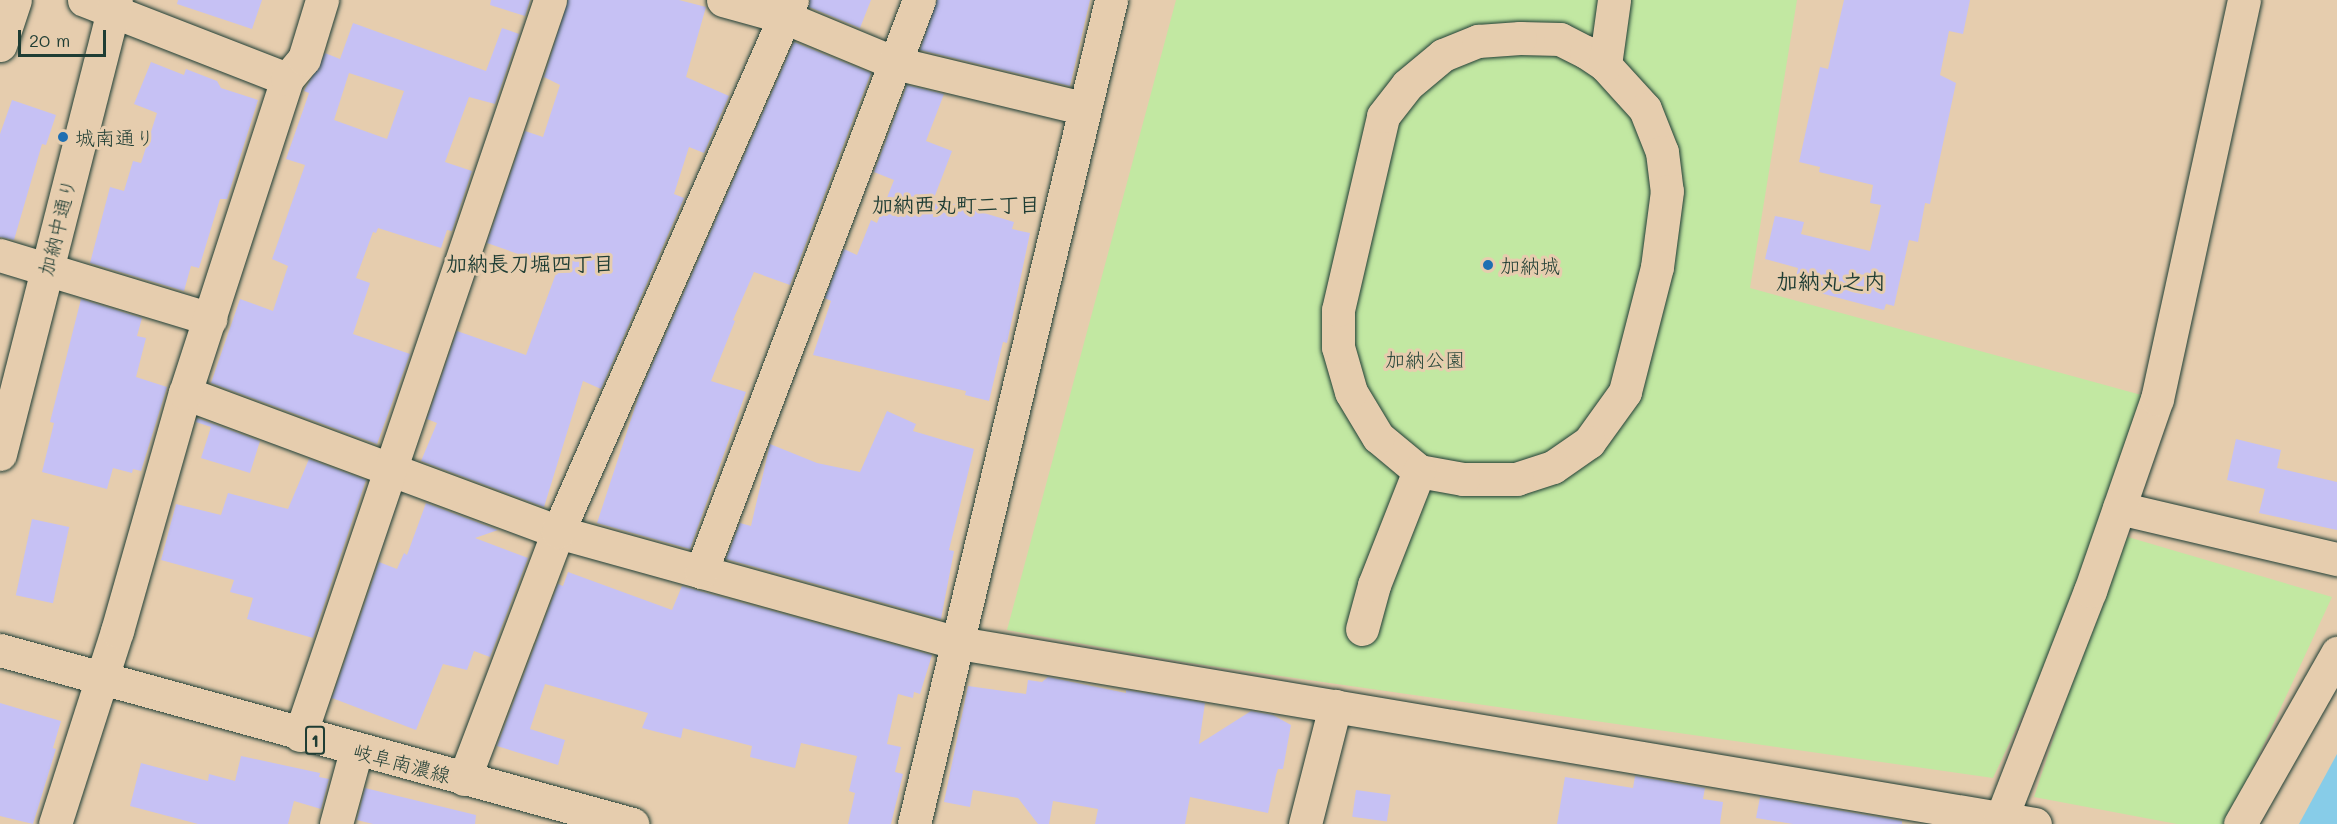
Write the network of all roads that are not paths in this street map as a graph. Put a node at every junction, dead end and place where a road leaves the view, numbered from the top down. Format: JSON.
{"nodes":[{"id":1,"x":15,"y":0,"type":"edge"},
{"id":2,"x":322,"y":0,"type":"edge"},
{"id":3,"x":550,"y":0,"type":"edge"},
{"id":4,"x":723,"y":0,"type":"edge"},
{"id":5,"x":919,"y":0,"type":"edge"},
{"id":6,"x":1111,"y":0,"type":"edge"},
{"id":7,"x":1614,"y":0,"type":"edge"},
{"id":8,"x":2244,"y":0,"type":"edge"},
{"id":9,"x":104,"y":3,"type":"edge"},
{"id":10,"x":788,"y":9,"type":"edge"},
{"id":11,"x":0,"y":45,"type":"edge"},
{"id":12,"x":894,"y":63,"type":"junction"},
{"id":13,"x":1605,"y":65,"type":"junction"},
{"id":14,"x":287,"y":79,"type":"junction"},
{"id":15,"x":1083,"y":108,"type":"junction"},
{"id":16,"x":0,"y":255,"type":"edge"},
{"id":17,"x":46,"y":268,"type":"junction"},
{"id":18,"x":211,"y":319,"type":"junction"},
{"id":19,"x":185,"y":393,"type":"junction"},
{"id":20,"x":0,"y":454,"type":"edge"},
{"id":21,"x":391,"y":470,"type":"junction"},
{"id":22,"x":1419,"y":471,"type":"junction"},
{"id":23,"x":2119,"y":508,"type":"junction"},
{"id":24,"x":558,"y":532,"type":"junction"},
{"id":25,"x":2337,"y":559,"type":"edge"},
{"id":26,"x":701,"y":572,"type":"junction"},
{"id":27,"x":1362,"y":629,"type":"dead end"},
{"id":28,"x":959,"y":644,"type":"junction"},
{"id":29,"x":0,"y":650,"type":"edge"},
{"id":30,"x":2337,"y":653,"type":"edge"},
{"id":31,"x":102,"y":679,"type":"junction"},
{"id":32,"x":1335,"y":706,"type":"junction"},
{"id":33,"x":300,"y":735,"type":"junction"},
{"id":34,"x":356,"y":751,"type":"junction"},
{"id":35,"x":464,"y":779,"type":"junction"},
{"id":36,"x":2000,"y":821,"type":"edge"},
{"id":37,"x":55,"y":824,"type":"edge"},
{"id":38,"x":336,"y":824,"type":"edge"},
{"id":39,"x":632,"y":824,"type":"edge"},
{"id":40,"x":914,"y":824,"type":"edge"},
{"id":41,"x":1305,"y":824,"type":"edge"},
{"id":42,"x":2035,"y":824,"type":"edge"},
{"id":43,"x":2241,"y":824,"type":"edge"}],
"edges":[{"from":1,"to":11,"type":"main road"},
{"from":2,"to":14,"type":"main road"},
{"from":3,"to":21,"type":"main road"},
{"from":4,"to":10,"type":"main road"},
{"from":5,"to":12,"type":"main road"},
{"from":6,"to":15,"type":"main road"},
{"from":7,"to":13,"type":"main road"},
{"from":8,"to":23,"type":"main road"},
{"from":9,"to":14,"type":"main road"},
{"from":9,"to":17,"type":"main road","name":"加納中通り"},
{"from":10,"to":12,"type":"main road"},
{"from":10,"to":24,"type":"main road"},
{"from":12,"to":15,"type":"main road"},
{"from":12,"to":26,"type":"main road"},
{"from":13,"to":22,"type":"main road"},
{"from":13,"to":22,"type":"main road"},
{"from":14,"to":18,"type":"main road"},
{"from":15,"to":28,"type":"main road"},
{"from":16,"to":17,"type":"main road"},
{"from":17,"to":18,"type":"main road"},
{"from":17,"to":20,"type":"main road","name":"加納中通り"},
{"from":18,"to":19,"type":"main road"},
{"from":19,"to":21,"type":"main road"},
{"from":19,"to":31,"type":"main road"},
{"from":21,"to":24,"type":"main road"},
{"from":21,"to":33,"type":"main road"},
{"from":22,"to":27,"type":"main road"},
{"from":23,"to":25,"type":"main road"},
{"from":23,"to":36,"type":"main road"},
{"from":24,"to":26,"type":"main road"},
{"from":24,"to":35,"type":"main road"},
{"from":26,"to":28,"type":"main road"},
{"from":28,"to":32,"type":"main road"},
{"from":28,"to":40,"type":"main road"},
{"from":29,"to":31,"type":"main road","name":"岐阜南濃線","number":"1"},
{"from":30,"to":43,"type":"main road"},
{"from":31,"to":33,"type":"main road","name":"岐阜南濃線","number":"1"},
{"from":31,"to":37,"type":"main road"},
{"from":32,"to":36,"type":"main road"},
{"from":32,"to":41,"type":"main road"},
{"from":33,"to":34,"type":"main road","name":"岐阜南濃線","number":"1"},
{"from":34,"to":35,"type":"main road","name":"岐阜南濃線","number":"1"},
{"from":34,"to":38,"type":"main road"},
{"from":35,"to":39,"type":"main road","name":"岐阜南濃線","number":"1"},
{"from":36,"to":42,"type":"main road"}]}
